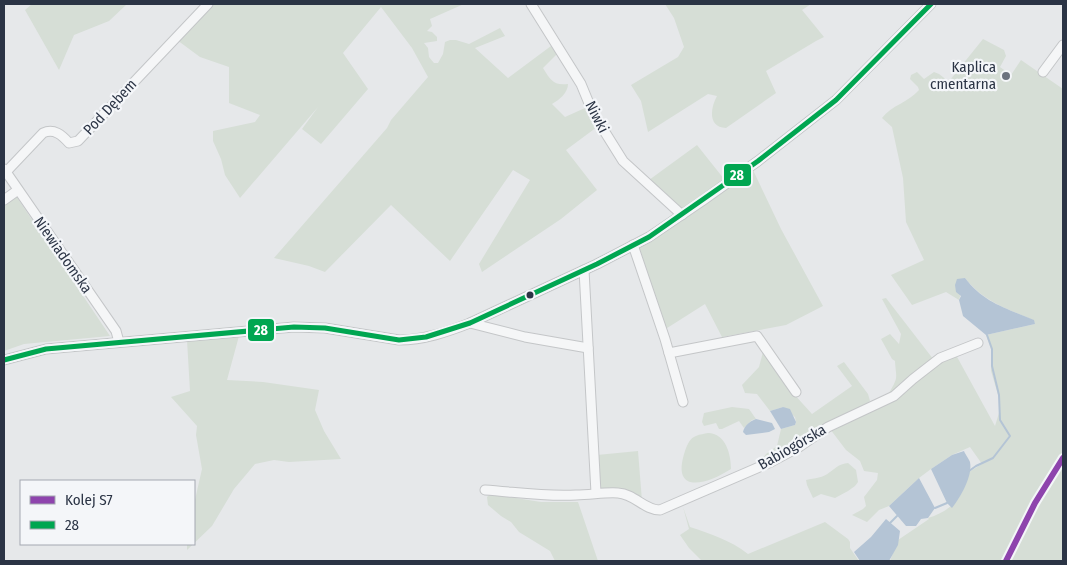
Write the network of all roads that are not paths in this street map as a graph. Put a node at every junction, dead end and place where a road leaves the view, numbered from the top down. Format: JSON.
{"nodes":[{"id":1,"x":208,"y":4,"type":"edge"},
{"id":2,"x":531,"y":4,"type":"edge"},
{"id":3,"x":931,"y":4,"type":"edge"},
{"id":4,"x":1063,"y":45,"type":"edge"},
{"id":5,"x":1043,"y":72,"type":"dead end"},
{"id":6,"x":5,"y":171,"type":"edge"},
{"id":7,"x":18,"y":190,"type":"junction"},
{"id":8,"x":4,"y":200,"type":"edge"},
{"id":9,"x":682,"y":215,"type":"junction"},
{"id":10,"x":633,"y":245,"type":"junction"},
{"id":11,"x":584,"y":270,"type":"junction"},
{"id":12,"x":470,"y":323,"type":"junction"},
{"id":13,"x":119,"y":342,"type":"junction"},
{"id":14,"x":978,"y":344,"type":"dead end"},
{"id":15,"x":588,"y":348,"type":"junction"},
{"id":16,"x":669,"y":353,"type":"junction"},
{"id":17,"x":4,"y":360,"type":"edge"},
{"id":18,"x":796,"y":392,"type":"dead end"},
{"id":19,"x":683,"y":402,"type":"dead end"},
{"id":20,"x":485,"y":490,"type":"dead end"},
{"id":21,"x":596,"y":493,"type":"junction"}],
"edges":[{"from":1,"to":6,"type":"street","name":"Pod Dębem"},
{"from":2,"to":9,"type":"street","name":"Niwki"},
{"from":3,"to":9,"type":"street"},
{"from":4,"to":5,"type":"street"},
{"from":6,"to":7,"type":"street","name":"Niewiadomska"},
{"from":7,"to":8,"type":"street"},
{"from":7,"to":13,"type":"street","name":"Niewiadomska"},
{"from":9,"to":10,"type":"street"},
{"from":10,"to":11,"type":"street"},
{"from":10,"to":16,"type":"street"},
{"from":11,"to":12,"type":"street"},
{"from":11,"to":15,"type":"street"},
{"from":12,"to":13,"type":"street"},
{"from":12,"to":15,"type":"street"},
{"from":13,"to":17,"type":"street"},
{"from":14,"to":21,"type":"street","name":"Babiogórska"},
{"from":15,"to":21,"type":"street"},
{"from":16,"to":18,"type":"street"},
{"from":16,"to":19,"type":"street"},
{"from":20,"to":21,"type":"street","name":"Babiogórska"}]}
